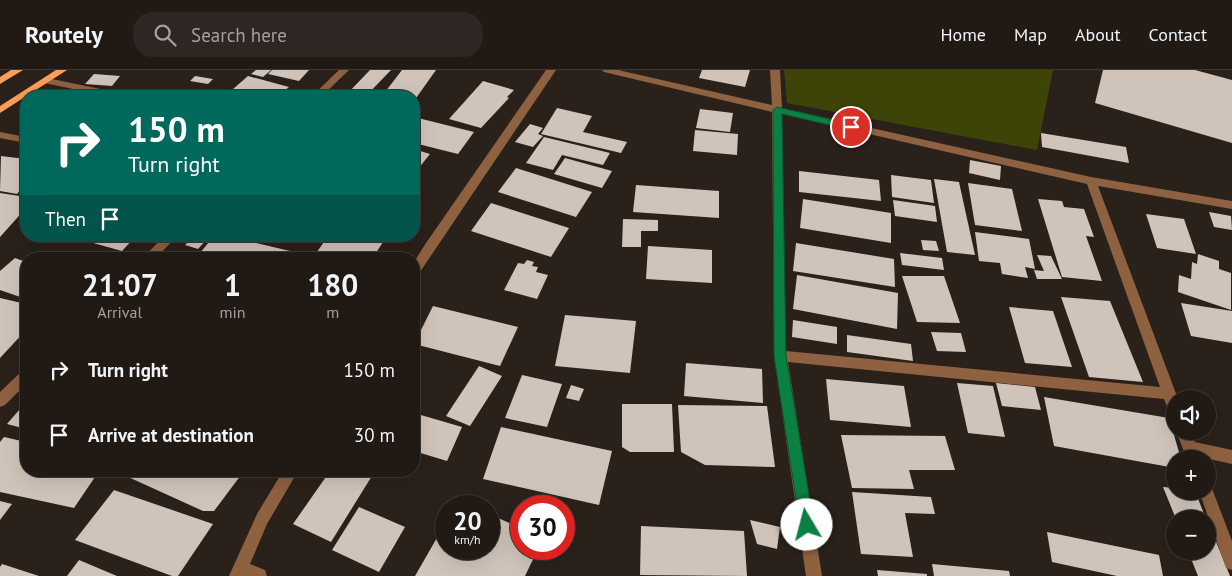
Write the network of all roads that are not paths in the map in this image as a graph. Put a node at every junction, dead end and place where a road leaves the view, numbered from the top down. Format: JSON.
{"nodes":[{"id":1,"x":18,"y":70,"type":"edge"},
{"id":2,"x":62,"y":70,"type":"edge"},
{"id":3,"x":344,"y":70,"type":"edge"},
{"id":4,"x":551,"y":70,"type":"edge"},
{"id":5,"x":607,"y":70,"type":"edge"},
{"id":6,"x":775,"y":70,"type":"edge"},
{"id":7,"x":47,"y":80,"type":"junction"},
{"id":8,"x":0,"y":81,"type":"edge"},
{"id":9,"x":31,"y":90,"type":"edge"},
{"id":10,"x":93,"y":90,"type":"edge"},
{"id":11,"x":323,"y":90,"type":"edge"},
{"id":12,"x":20,"y":97,"type":"edge"},
{"id":13,"x":0,"y":110,"type":"edge"},
{"id":14,"x":777,"y":110,"type":"junction"},
{"id":15,"x":0,"y":135,"type":"edge"},
{"id":16,"x":20,"y":139,"type":"edge"},
{"id":17,"x":1091,"y":181,"type":"junction"},
{"id":18,"x":1232,"y":205,"type":"edge"},
{"id":19,"x":165,"y":242,"type":"edge"},
{"id":20,"x":155,"y":252,"type":"edge"},
{"id":21,"x":420,"y":262,"type":"edge"},
{"id":22,"x":780,"y":356,"type":"junction"},
{"id":23,"x":20,"y":381,"type":"edge"},
{"id":24,"x":1168,"y":390,"type":"edge"},
{"id":25,"x":1166,"y":394,"type":"edge"},
{"id":26,"x":2,"y":395,"type":"edge"},
{"id":27,"x":1216,"y":455,"type":"edge"},
{"id":28,"x":1232,"y":456,"type":"edge"},
{"id":29,"x":287,"y":477,"type":"edge"},
{"id":30,"x":1209,"y":500,"type":"edge"},
{"id":31,"x":1232,"y":562,"type":"edge"},
{"id":32,"x":238,"y":572,"type":"edge"},
{"id":33,"x":259,"y":576,"type":"edge"},
{"id":34,"x":814,"y":576,"type":"edge"}],
"edges":[{"from":1,"to":8,"type":"main road"},
{"from":2,"to":7,"type":"main road"},
{"from":3,"to":11,"type":"street"},
{"from":4,"to":21,"type":"street"},
{"from":5,"to":14,"type":"street"},
{"from":6,"to":14,"type":"street"},
{"from":7,"to":9,"type":"main road"},
{"from":7,"to":10,"type":"street"},
{"from":12,"to":13,"type":"main road"},
{"from":14,"to":17,"type":"street"},
{"from":14,"to":22,"type":"street"},
{"from":15,"to":16,"type":"street"},
{"from":17,"to":18,"type":"street"},
{"from":17,"to":24,"type":"street"},
{"from":19,"to":20,"type":"street"},
{"from":22,"to":25,"type":"street"},
{"from":22,"to":34,"type":"street"},
{"from":23,"to":26,"type":"street"},
{"from":27,"to":28,"type":"street"},
{"from":29,"to":32,"type":"street"},
{"from":30,"to":31,"type":"street"},
{"from":32,"to":33,"type":"street"}]}
